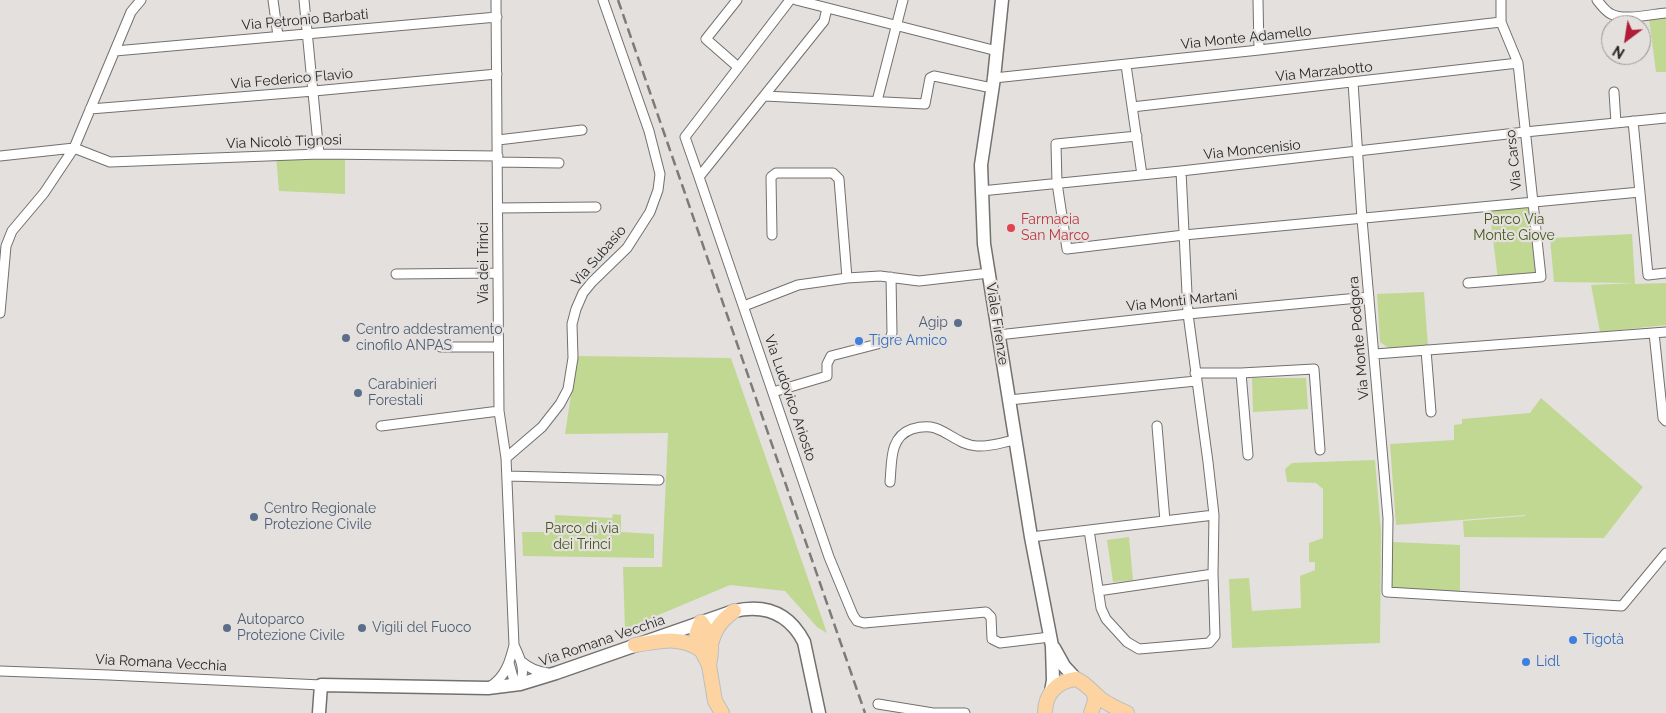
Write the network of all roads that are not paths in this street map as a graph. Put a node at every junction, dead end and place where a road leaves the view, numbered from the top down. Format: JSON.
{"nodes":[{"id":1,"x":141,"y":0,"type":"edge"},
{"id":2,"x":273,"y":0,"type":"edge"},
{"id":3,"x":304,"y":0,"type":"edge"},
{"id":4,"x":496,"y":0,"type":"edge"},
{"id":5,"x":603,"y":0,"type":"edge"},
{"id":6,"x":737,"y":0,"type":"edge"},
{"id":7,"x":790,"y":0,"type":"edge"},
{"id":8,"x":796,"y":0,"type":"edge"},
{"id":9,"x":903,"y":0,"type":"edge"},
{"id":10,"x":1002,"y":0,"type":"edge"},
{"id":11,"x":1258,"y":0,"type":"edge"},
{"id":12,"x":1501,"y":0,"type":"edge"},
{"id":13,"x":1597,"y":0,"type":"edge"},
{"id":14,"x":827,"y":8,"type":"junction"},
{"id":15,"x":1666,"y":13,"type":"edge"},
{"id":16,"x":497,"y":17,"type":"junction"},
{"id":17,"x":1502,"y":22,"type":"junction"},
{"id":18,"x":897,"y":24,"type":"junction"},
{"id":19,"x":309,"y":34,"type":"junction"},
{"id":20,"x":278,"y":36,"type":"junction"},
{"id":21,"x":1259,"y":50,"type":"junction"},
{"id":22,"x":115,"y":51,"type":"junction"},
{"id":23,"x":998,"y":51,"type":"junction"},
{"id":24,"x":1518,"y":64,"type":"junction"},
{"id":25,"x":1126,"y":65,"type":"junction"},
{"id":26,"x":738,"y":68,"type":"junction"},
{"id":27,"x":497,"y":74,"type":"junction"},
{"id":28,"x":1354,"y":82,"type":"junction"},
{"id":29,"x":993,"y":83,"type":"junction"},
{"id":30,"x":314,"y":92,"type":"junction"},
{"id":31,"x":1614,"y":92,"type":"dead end"},
{"id":32,"x":765,"y":96,"type":"junction"},
{"id":33,"x":877,"y":101,"type":"junction"},
{"id":34,"x":1132,"y":107,"type":"junction"},
{"id":35,"x":90,"y":109,"type":"junction"},
{"id":36,"x":1666,"y":118,"type":"edge"},
{"id":37,"x":1633,"y":122,"type":"junction"},
{"id":38,"x":1616,"y":123,"type":"junction"},
{"id":39,"x":582,"y":130,"type":"dead end"},
{"id":40,"x":1525,"y":132,"type":"junction"},
{"id":41,"x":1137,"y":136,"type":"junction"},
{"id":42,"x":498,"y":140,"type":"junction"},
{"id":43,"x":74,"y":148,"type":"junction"},
{"id":44,"x":1357,"y":152,"type":"junction"},
{"id":45,"x":319,"y":154,"type":"junction"},
{"id":46,"x":0,"y":156,"type":"edge"},
{"id":47,"x":498,"y":159,"type":"junction"},
{"id":48,"x":559,"y":164,"type":"dead end"},
{"id":49,"x":1181,"y":171,"type":"junction"},
{"id":50,"x":1142,"y":175,"type":"junction"},
{"id":51,"x":699,"y":177,"type":"junction"},
{"id":52,"x":1057,"y":183,"type":"junction"},
{"id":53,"x":981,"y":191,"type":"junction"},
{"id":54,"x":1640,"y":192,"type":"junction"},
{"id":55,"x":1533,"y":202,"type":"junction"},
{"id":56,"x":596,"y":207,"type":"dead end"},
{"id":57,"x":498,"y":208,"type":"junction"},
{"id":58,"x":1362,"y":219,"type":"junction"},
{"id":59,"x":772,"y":234,"type":"dead end"},
{"id":60,"x":1184,"y":235,"type":"junction"},
{"id":61,"x":497,"y":273,"type":"junction"},
{"id":62,"x":989,"y":273,"type":"junction"},
{"id":63,"x":1666,"y":273,"type":"edge"},
{"id":64,"x":396,"y":274,"type":"dead end"},
{"id":65,"x":891,"y":277,"type":"junction"},
{"id":66,"x":847,"y":278,"type":"junction"},
{"id":67,"x":1468,"y":283,"type":"dead end"},
{"id":68,"x":1369,"y":297,"type":"junction"},
{"id":69,"x":744,"y":306,"type":"junction"},
{"id":70,"x":0,"y":313,"type":"edge"},
{"id":71,"x":1188,"y":314,"type":"junction"},
{"id":72,"x":1666,"y":332,"type":"edge"},
{"id":73,"x":1654,"y":333,"type":"junction"},
{"id":74,"x":998,"y":335,"type":"junction"},
{"id":75,"x":498,"y":346,"type":"junction"},
{"id":76,"x":441,"y":347,"type":"dead end"},
{"id":77,"x":1426,"y":350,"type":"junction"},
{"id":78,"x":1375,"y":354,"type":"junction"},
{"id":79,"x":1241,"y":373,"type":"junction"},
{"id":80,"x":1196,"y":377,"type":"junction"},
{"id":81,"x":774,"y":392,"type":"junction"},
{"id":82,"x":1009,"y":400,"type":"junction"},
{"id":83,"x":499,"y":411,"type":"junction"},
{"id":84,"x":1431,"y":412,"type":"dead end"},
{"id":85,"x":1666,"y":421,"type":"edge"},
{"id":86,"x":381,"y":426,"type":"dead end"},
{"id":87,"x":1157,"y":426,"type":"dead end"},
{"id":88,"x":1016,"y":440,"type":"junction"},
{"id":89,"x":1320,"y":450,"type":"dead end"},
{"id":90,"x":1248,"y":455,"type":"dead end"},
{"id":91,"x":506,"y":458,"type":"junction"},
{"id":92,"x":507,"y":476,"type":"junction"},
{"id":93,"x":659,"y":480,"type":"dead end"},
{"id":94,"x":890,"y":482,"type":"dead end"},
{"id":95,"x":1214,"y":515,"type":"junction"},
{"id":96,"x":1165,"y":521,"type":"junction"},
{"id":97,"x":1089,"y":530,"type":"junction"},
{"id":98,"x":1031,"y":537,"type":"junction"},
{"id":99,"x":1666,"y":553,"type":"edge"},
{"id":100,"x":1213,"y":574,"type":"junction"},
{"id":101,"x":1098,"y":591,"type":"junction"},
{"id":102,"x":734,"y":611,"type":"junction"},
{"id":103,"x":700,"y":622,"type":"junction"},
{"id":104,"x":1051,"y":641,"type":"junction"},
{"id":105,"x":514,"y":645,"type":"junction"},
{"id":106,"x":635,"y":645,"type":"junction"},
{"id":107,"x":705,"y":647,"type":"junction"},
{"id":108,"x":522,"y":662,"type":"junction"},
{"id":109,"x":509,"y":663,"type":"junction"},
{"id":110,"x":0,"y":672,"type":"edge"},
{"id":111,"x":556,"y":673,"type":"junction"},
{"id":112,"x":1076,"y":679,"type":"junction"},
{"id":113,"x":520,"y":684,"type":"junction"},
{"id":114,"x":321,"y":685,"type":"junction"},
{"id":115,"x":488,"y":688,"type":"junction"},
{"id":116,"x":1051,"y":692,"type":"junction"},
{"id":117,"x":1094,"y":693,"type":"junction"},
{"id":118,"x":878,"y":704,"type":"dead end"},
{"id":119,"x":716,"y":709,"type":"edge"},
{"id":120,"x":1042,"y":711,"type":"edge"},
{"id":121,"x":320,"y":713,"type":"edge"},
{"id":122,"x":819,"y":713,"type":"edge"},
{"id":123,"x":965,"y":713,"type":"edge"},
{"id":124,"x":1091,"y":713,"type":"edge"},
{"id":125,"x":1127,"y":713,"type":"edge"}],
"edges":[{"from":1,"to":22,"type":"street"},
{"from":2,"to":20,"type":"street"},
{"from":3,"to":19,"type":"street"},
{"from":4,"to":16,"type":"street","name":"Via dei Trinci"},
{"from":5,"to":91,"type":"street","name":"Via Subasio"},
{"from":6,"to":26,"type":"street"},
{"from":7,"to":26,"type":"street"},
{"from":8,"to":14,"type":"street"},
{"from":9,"to":18,"type":"street"},
{"from":10,"to":23,"type":"main road","name":"Viale Firenze"},
{"from":11,"to":21,"type":"street"},
{"from":12,"to":17,"type":"street","name":"Via Carso"},
{"from":13,"to":15,"type":"street"},
{"from":14,"to":18,"type":"street"},
{"from":14,"to":32,"type":"street"},
{"from":16,"to":19,"type":"street","name":"Via Petronio Barbati"},
{"from":16,"to":27,"type":"street","name":"Via dei Trinci"},
{"from":17,"to":21,"type":"street","name":"Via Monte Adamello"},
{"from":17,"to":24,"type":"street","name":"Via Carso"},
{"from":18,"to":23,"type":"street"},
{"from":18,"to":33,"type":"street"},
{"from":19,"to":20,"type":"street","name":"Via Petronio Barbati"},
{"from":19,"to":30,"type":"street"},
{"from":20,"to":22,"type":"street","name":"Via Petronio Barbati"},
{"from":21,"to":25,"type":"street","name":"Via Monte Adamello"},
{"from":22,"to":35,"type":"street"},
{"from":23,"to":29,"type":"main road","name":"Viale Firenze"},
{"from":24,"to":28,"type":"street","name":"Via Marzabotto"},
{"from":24,"to":40,"type":"street","name":"Via Carso"},
{"from":25,"to":29,"type":"street","name":"Via Monte Adamello"},
{"from":25,"to":34,"type":"street"},
{"from":26,"to":51,"type":"street","name":"Via Ludovico Ariosto"},
{"from":27,"to":30,"type":"street","name":"Via Federico Flavio"},
{"from":27,"to":42,"type":"street","name":"Via dei Trinci"},
{"from":28,"to":34,"type":"street","name":"Via Marzabotto"},
{"from":28,"to":44,"type":"street","name":"Via Monte Podgora"},
{"from":29,"to":33,"type":"street","name":"Via Monte Adamello"},
{"from":29,"to":53,"type":"main road","name":"Viale Firenze"},
{"from":30,"to":35,"type":"street","name":"Via Federico Flavio"},
{"from":30,"to":45,"type":"street"},
{"from":31,"to":38,"type":"street"},
{"from":32,"to":33,"type":"street"},
{"from":32,"to":51,"type":"street"},
{"from":34,"to":41,"type":"street"},
{"from":35,"to":43,"type":"street"},
{"from":36,"to":37,"type":"street","name":"Via Moncenisio"},
{"from":37,"to":38,"type":"street","name":"Via Moncenisio"},
{"from":37,"to":54,"type":"street"},
{"from":38,"to":40,"type":"street","name":"Via Moncenisio"},
{"from":39,"to":42,"type":"street"},
{"from":40,"to":44,"type":"street","name":"Via Moncenisio"},
{"from":40,"to":55,"type":"street","name":"Via Carso"},
{"from":41,"to":50,"type":"street"},
{"from":41,"to":52,"type":"street"},
{"from":42,"to":47,"type":"street","name":"Via dei Trinci"},
{"from":43,"to":45,"type":"street","name":"Via Nicolò Tignosi"},
{"from":43,"to":46,"type":"street"},
{"from":43,"to":70,"type":"street"},
{"from":44,"to":49,"type":"street","name":"Via Moncenisio"},
{"from":44,"to":58,"type":"street","name":"Via Monte Podgora"},
{"from":45,"to":47,"type":"street","name":"Via Nicolò Tignosi"},
{"from":47,"to":48,"type":"street","name":"Via Nicolò Tignosi"},
{"from":47,"to":57,"type":"street","name":"Via dei Trinci"},
{"from":49,"to":50,"type":"street","name":"Via Moncenisio"},
{"from":49,"to":60,"type":"street"},
{"from":50,"to":52,"type":"street","name":"Via Moncenisio"},
{"from":51,"to":69,"type":"street","name":"Via Ludovico Ariosto"},
{"from":52,"to":53,"type":"street","name":"Via Moncenisio"},
{"from":52,"to":60,"type":"street"},
{"from":53,"to":62,"type":"main road","name":"Viale Firenze"},
{"from":54,"to":55,"type":"street"},
{"from":54,"to":63,"type":"street"},
{"from":55,"to":58,"type":"street"},
{"from":55,"to":67,"type":"street","name":"Via Carso"},
{"from":56,"to":57,"type":"street"},
{"from":57,"to":61,"type":"street","name":"Via dei Trinci"},
{"from":58,"to":60,"type":"street"},
{"from":58,"to":68,"type":"street","name":"Via Monte Podgora"},
{"from":59,"to":66,"type":"street"},
{"from":60,"to":71,"type":"street"},
{"from":61,"to":64,"type":"street"},
{"from":61,"to":75,"type":"street","name":"Via dei Trinci"},
{"from":62,"to":65,"type":"street"},
{"from":62,"to":74,"type":"main road","name":"Viale Firenze"},
{"from":65,"to":66,"type":"street"},
{"from":65,"to":81,"type":"street"},
{"from":66,"to":69,"type":"street"},
{"from":68,"to":71,"type":"street","name":"Via Monti Martani"},
{"from":68,"to":78,"type":"street","name":"Via Monte Podgora"},
{"from":69,"to":81,"type":"street","name":"Via Ludovico Ariosto"},
{"from":71,"to":74,"type":"street","name":"Via Monti Martani"},
{"from":71,"to":80,"type":"street"},
{"from":72,"to":73,"type":"street"},
{"from":73,"to":77,"type":"street"},
{"from":73,"to":85,"type":"street"},
{"from":74,"to":82,"type":"main road","name":"Viale Firenze"},
{"from":75,"to":76,"type":"street"},
{"from":75,"to":83,"type":"street","name":"Via dei Trinci"},
{"from":77,"to":78,"type":"street"},
{"from":77,"to":84,"type":"street"},
{"from":78,"to":99,"type":"street","name":"Via Monte Podgora"},
{"from":79,"to":80,"type":"street"},
{"from":79,"to":89,"type":"street"},
{"from":79,"to":90,"type":"street"},
{"from":80,"to":82,"type":"street"},
{"from":80,"to":95,"type":"street"},
{"from":81,"to":104,"type":"street","name":"Via Ludovico Ariosto"},
{"from":82,"to":88,"type":"main road","name":"Viale Firenze"},
{"from":83,"to":86,"type":"street"},
{"from":83,"to":91,"type":"street","name":"Via dei Trinci"},
{"from":87,"to":96,"type":"street"},
{"from":88,"to":94,"type":"street"},
{"from":88,"to":98,"type":"main road","name":"Viale Firenze"},
{"from":91,"to":92,"type":"street","name":"Via dei Trinci"},
{"from":92,"to":93,"type":"street"},
{"from":92,"to":105,"type":"street","name":"Via dei Trinci"},
{"from":95,"to":96,"type":"street"},
{"from":95,"to":100,"type":"street"},
{"from":96,"to":97,"type":"street"},
{"from":97,"to":98,"type":"street"},
{"from":97,"to":101,"type":"street"},
{"from":98,"to":104,"type":"main road","name":"Viale Firenze"},
{"from":100,"to":101,"type":"street"},
{"from":100,"to":101,"type":"street"},
{"from":102,"to":103,"type":"main road","name":"Via Romana Vecchia"},
{"from":102,"to":107,"type":"main road"},
{"from":102,"to":122,"type":"main road","name":"Via Romana Vecchia"},
{"from":103,"to":106,"type":"main road","name":"Via Romana Vecchia"},
{"from":103,"to":107,"type":"main road"},
{"from":104,"to":112,"type":"main road","name":"Viale Firenze"},
{"from":104,"to":116,"type":"main road","name":"Viale Firenze"},
{"from":105,"to":108,"type":"street","name":"Via dei Trinci"},
{"from":105,"to":109,"type":"street","name":"Via dei Trinci"},
{"from":106,"to":107,"type":"main road"},
{"from":106,"to":111,"type":"main road","name":"Via Romana Vecchia"},
{"from":107,"to":119,"type":"main road"},
{"from":108,"to":111,"type":"street"},
{"from":108,"to":113,"type":"street"},
{"from":109,"to":113,"type":"street"},
{"from":109,"to":115,"type":"street","name":"Via dei Trinci"},
{"from":110,"to":114,"type":"street","name":"Via Romana Vecchia"},
{"from":111,"to":113,"type":"main road","name":"Via Romana Vecchia"},
{"from":112,"to":116,"type":"main road"},
{"from":112,"to":117,"type":"main road","name":"Viale Firenze"},
{"from":113,"to":115,"type":"main road","name":"Via Romana Vecchia"},
{"from":114,"to":115,"type":"main road","name":"Via Romana Vecchia"},
{"from":114,"to":121,"type":"main road"},
{"from":116,"to":120,"type":"main road","name":"Viale Firenze"},
{"from":117,"to":124,"type":"main road"},
{"from":117,"to":125,"type":"main road","name":"Viale Firenze"},
{"from":118,"to":123,"type":"street"}]}
